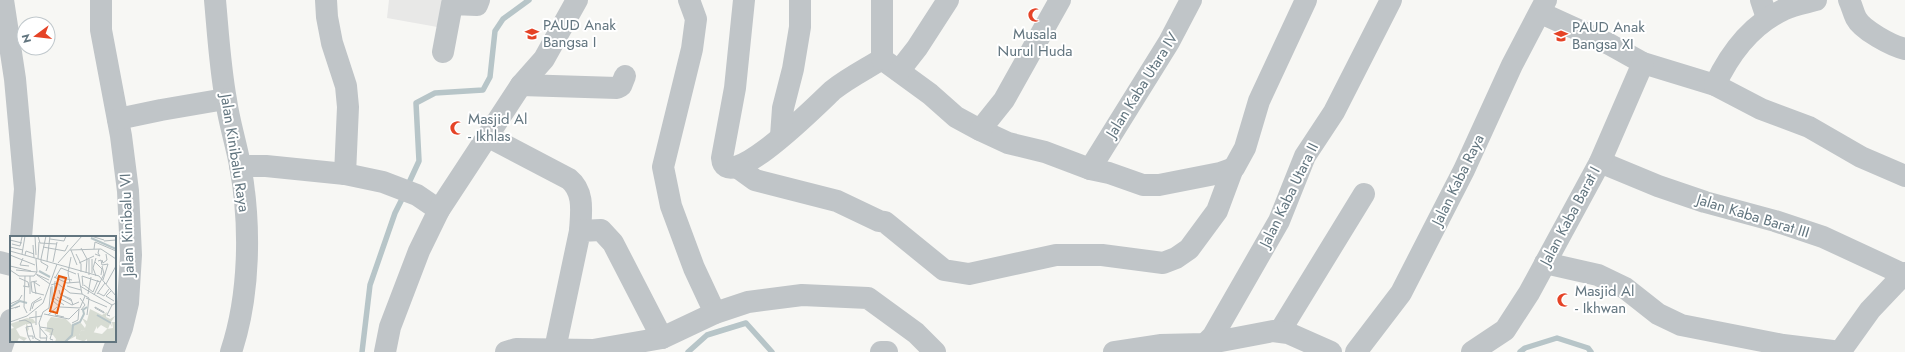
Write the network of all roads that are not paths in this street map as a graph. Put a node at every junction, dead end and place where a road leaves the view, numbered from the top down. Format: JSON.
{"nodes":[{"id":1,"x":3,"y":0,"type":"edge"},
{"id":2,"x":101,"y":0,"type":"edge"},
{"id":3,"x":215,"y":0,"type":"edge"},
{"id":4,"x":326,"y":0,"type":"edge"},
{"id":5,"x":479,"y":0,"type":"edge"},
{"id":6,"x":577,"y":0,"type":"edge"},
{"id":7,"x":689,"y":0,"type":"edge"},
{"id":8,"x":744,"y":0,"type":"edge"},
{"id":9,"x":800,"y":0,"type":"edge"},
{"id":10,"x":882,"y":0,"type":"edge"},
{"id":11,"x":948,"y":0,"type":"edge"},
{"id":12,"x":1060,"y":0,"type":"edge"},
{"id":13,"x":1190,"y":0,"type":"edge"},
{"id":14,"x":1306,"y":0,"type":"edge"},
{"id":15,"x":1391,"y":0,"type":"edge"},
{"id":16,"x":1816,"y":0,"type":"edge"},
{"id":17,"x":1849,"y":0,"type":"edge"},
{"id":18,"x":1543,"y":6,"type":"edge"},
{"id":19,"x":1764,"y":9,"type":"edge"},
{"id":20,"x":1905,"y":50,"type":"edge"},
{"id":21,"x":443,"y":52,"type":"dead end"},
{"id":22,"x":1643,"y":62,"type":"junction"},
{"id":23,"x":890,"y":65,"type":"junction"},
{"id":24,"x":625,"y":76,"type":"dead end"},
{"id":25,"x":521,"y":85,"type":"junction"},
{"id":26,"x":1715,"y":85,"type":"junction"},
{"id":27,"x":225,"y":99,"type":"junction"},
{"id":28,"x":118,"y":120,"type":"junction"},
{"id":29,"x":980,"y":130,"type":"junction"},
{"id":30,"x":486,"y":136,"type":"junction"},
{"id":31,"x":781,"y":136,"type":"junction"},
{"id":32,"x":1600,"y":162,"type":"junction"},
{"id":33,"x":240,"y":166,"type":"junction"},
{"id":34,"x":737,"y":167,"type":"junction"},
{"id":35,"x":1233,"y":168,"type":"junction"},
{"id":36,"x":1090,"y":169,"type":"junction"},
{"id":37,"x":345,"y":174,"type":"junction"},
{"id":38,"x":1905,"y":176,"type":"edge"},
{"id":39,"x":1364,"y":194,"type":"dead end"},
{"id":40,"x":439,"y":210,"type":"junction"},
{"id":41,"x":580,"y":231,"type":"junction"},
{"id":42,"x":21,"y":236,"type":"edge"},
{"id":43,"x":0,"y":262,"type":"edge"},
{"id":44,"x":1545,"y":263,"type":"junction"},
{"id":45,"x":10,"y":265,"type":"edge"},
{"id":46,"x":1904,"y":274,"type":"edge"},
{"id":47,"x":122,"y":301,"type":"edge"},
{"id":48,"x":715,"y":313,"type":"junction"},
{"id":49,"x":10,"y":323,"type":"edge"},
{"id":50,"x":1280,"y":331,"type":"junction"},
{"id":51,"x":662,"y":338,"type":"junction"},
{"id":52,"x":1205,"y":344,"type":"junction"},
{"id":53,"x":555,"y":349,"type":"junction"},
{"id":54,"x":0,"y":350,"type":"edge"},
{"id":55,"x":113,"y":352,"type":"edge"},
{"id":56,"x":232,"y":352,"type":"edge"},
{"id":57,"x":385,"y":352,"type":"edge"},
{"id":58,"x":506,"y":352,"type":"edge"},
{"id":59,"x":881,"y":352,"type":"edge"},
{"id":60,"x":887,"y":352,"type":"edge"},
{"id":61,"x":935,"y":352,"type":"edge"},
{"id":62,"x":1114,"y":352,"type":"edge"},
{"id":63,"x":1331,"y":352,"type":"edge"},
{"id":64,"x":1356,"y":352,"type":"edge"},
{"id":65,"x":1472,"y":352,"type":"edge"},
{"id":66,"x":1840,"y":352,"type":"edge"}],
"edges":[{"from":1,"to":42,"type":"street"},
{"from":2,"to":28,"type":"street","name":"Jalan Kinibalu VI"},
{"from":3,"to":27,"type":"street","name":"Jalan Kinibalu Raya"},
{"from":4,"to":37,"type":"street"},
{"from":5,"to":21,"type":"street"},
{"from":6,"to":25,"type":"street"},
{"from":7,"to":48,"type":"street"},
{"from":8,"to":34,"type":"street"},
{"from":9,"to":31,"type":"street"},
{"from":10,"to":23,"type":"street"},
{"from":11,"to":23,"type":"street"},
{"from":12,"to":29,"type":"street"},
{"from":13,"to":36,"type":"street","name":"Jalan Kaba Utara IV"},
{"from":14,"to":35,"type":"street"},
{"from":15,"to":52,"type":"street","name":"Jalan Kaba Utara II"},
{"from":16,"to":19,"type":"street"},
{"from":17,"to":20,"type":"street"},
{"from":18,"to":22,"type":"street"},
{"from":18,"to":64,"type":"street","name":"Jalan Kaba Raya"},
{"from":19,"to":26,"type":"street"},
{"from":22,"to":26,"type":"street"},
{"from":22,"to":32,"type":"street","name":"Jalan Kaba Barat I"},
{"from":23,"to":29,"type":"street"},
{"from":23,"to":31,"type":"street"},
{"from":24,"to":25,"type":"street"},
{"from":25,"to":30,"type":"street"},
{"from":26,"to":38,"type":"street"},
{"from":27,"to":28,"type":"street"},
{"from":27,"to":33,"type":"street","name":"Jalan Kinibalu Raya"},
{"from":28,"to":47,"type":"street","name":"Jalan Kinibalu VI"},
{"from":29,"to":36,"type":"street"},
{"from":30,"to":40,"type":"street"},
{"from":30,"to":41,"type":"street"},
{"from":31,"to":34,"type":"street"},
{"from":32,"to":44,"type":"street","name":"Jalan Kaba Barat I"},
{"from":32,"to":46,"type":"street","name":"Jalan Kaba Barat III"},
{"from":33,"to":37,"type":"street"},
{"from":33,"to":56,"type":"street","name":"Jalan Kinibalu Raya"},
{"from":34,"to":35,"type":"street"},
{"from":35,"to":36,"type":"street"},
{"from":37,"to":40,"type":"street"},
{"from":39,"to":50,"type":"street"},
{"from":40,"to":57,"type":"street"},
{"from":41,"to":51,"type":"street"},
{"from":41,"to":53,"type":"street"},
{"from":43,"to":45,"type":"street"},
{"from":44,"to":65,"type":"street","name":"Jalan Kaba Barat I"},
{"from":44,"to":66,"type":"street"},
{"from":46,"to":66,"type":"street"},
{"from":47,"to":55,"type":"street","name":"Jalan Kinibalu VI"},
{"from":48,"to":51,"type":"street"},
{"from":48,"to":61,"type":"street"},
{"from":49,"to":54,"type":"street"},
{"from":50,"to":52,"type":"street"},
{"from":50,"to":63,"type":"street"},
{"from":51,"to":53,"type":"street"},
{"from":52,"to":62,"type":"street"},
{"from":53,"to":58,"type":"street"},
{"from":59,"to":60,"type":"street"}]}
